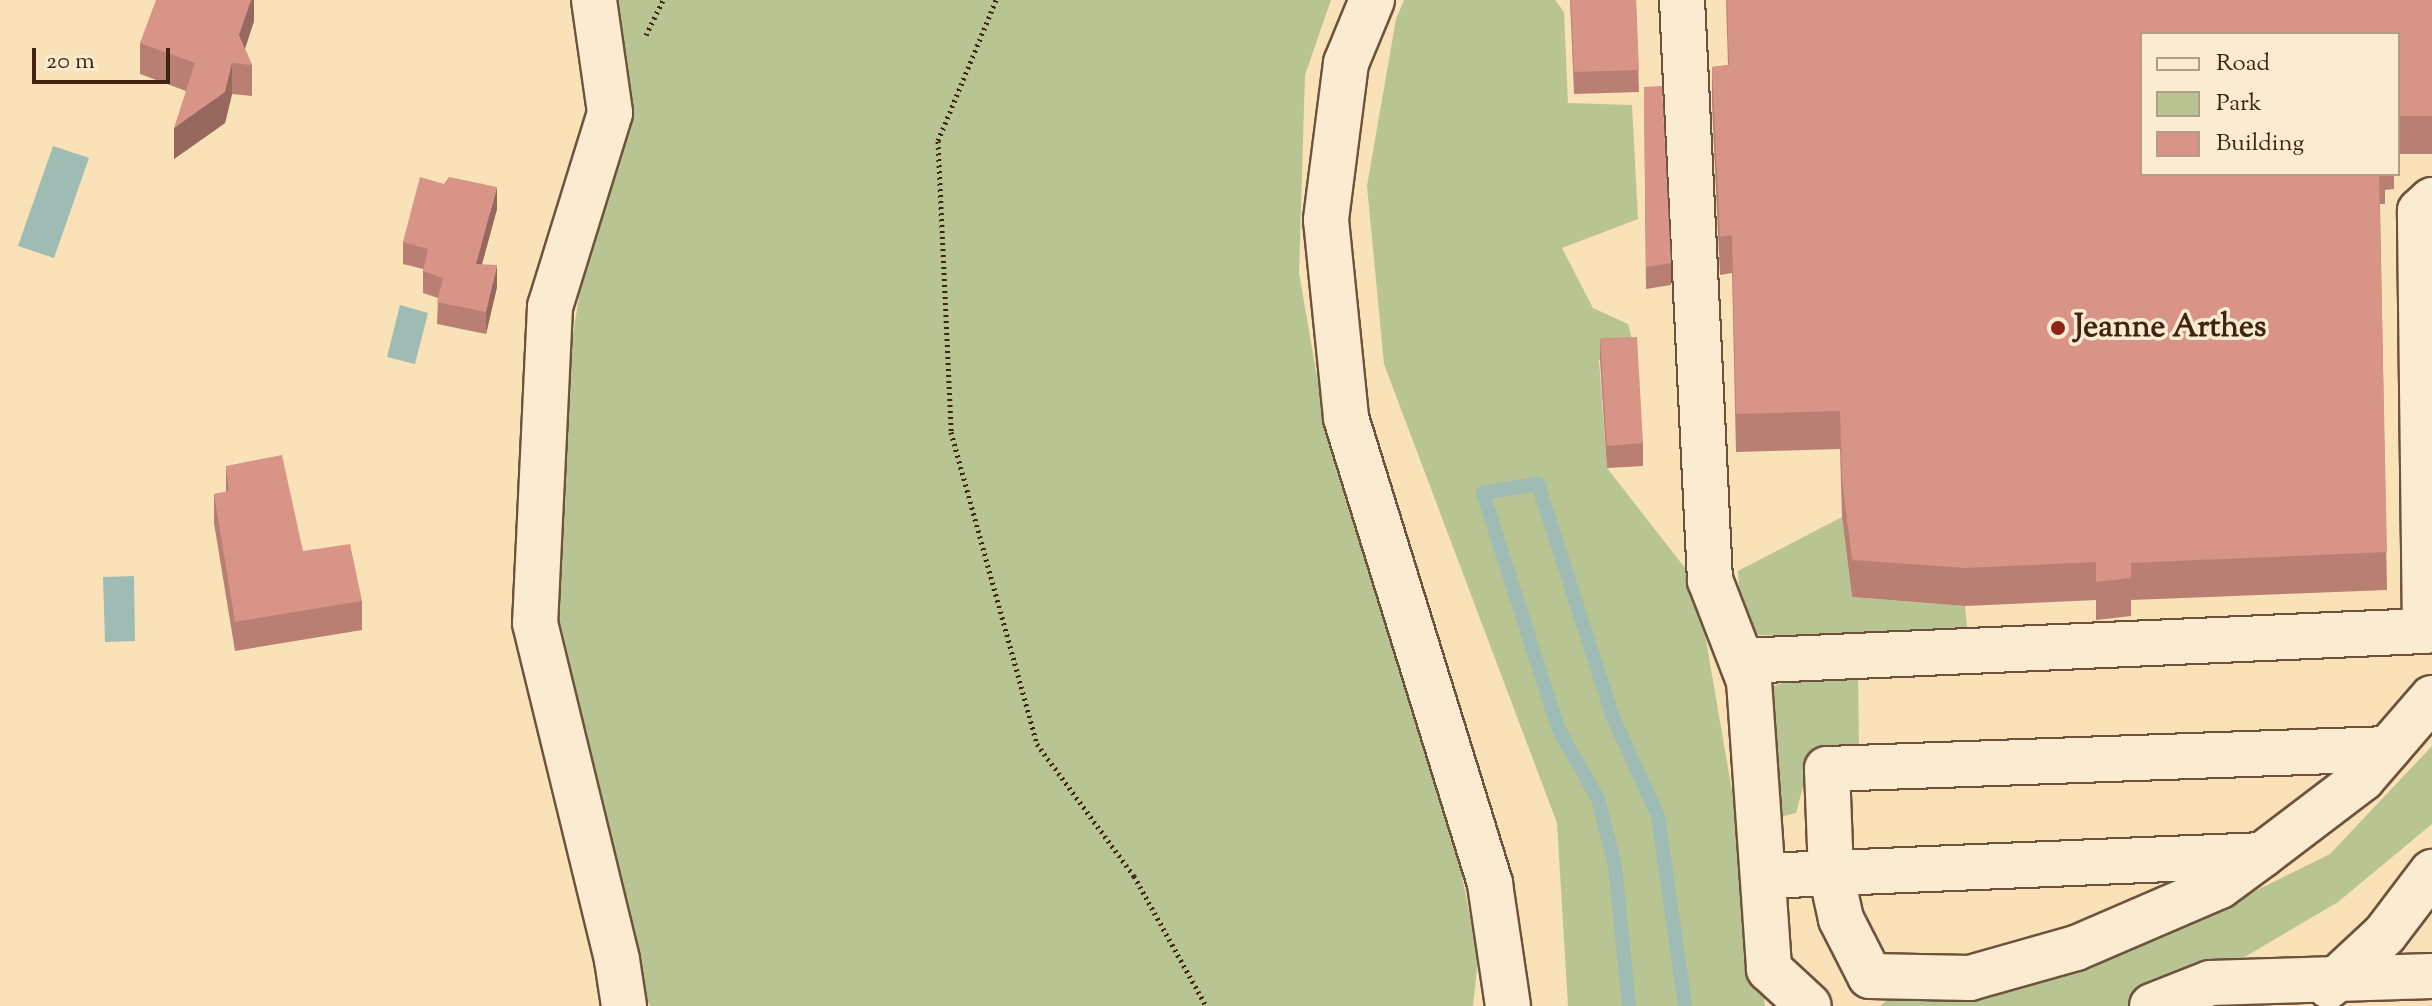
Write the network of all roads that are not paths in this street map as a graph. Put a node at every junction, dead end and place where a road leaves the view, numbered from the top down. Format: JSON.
{"nodes":[{"id":1,"x":594,"y":0,"type":"edge"},
{"id":2,"x":1372,"y":0,"type":"edge"},
{"id":3,"x":1682,"y":0,"type":"edge"},
{"id":4,"x":2432,"y":200,"type":"edge"},
{"id":5,"x":1742,"y":661,"type":"junction"},
{"id":6,"x":2432,"y":698,"type":"edge"},
{"id":7,"x":2388,"y":749,"type":"junction"},
{"id":8,"x":2262,"y":855,"type":"junction"},
{"id":9,"x":2432,"y":872,"type":"edge"},
{"id":10,"x":1831,"y":873,"type":"junction"},
{"id":11,"x":1763,"y":876,"type":"junction"},
{"id":12,"x":2432,"y":976,"type":"edge"},
{"id":13,"x":2338,"y":977,"type":"junction"},
{"id":14,"x":624,"y":1006,"type":"edge"},
{"id":15,"x":1508,"y":1006,"type":"edge"},
{"id":16,"x":1809,"y":1006,"type":"edge"},
{"id":17,"x":2152,"y":1006,"type":"edge"},
{"id":18,"x":2307,"y":1006,"type":"edge"}],
"edges":[{"from":1,"to":14,"type":"street"},
{"from":2,"to":15,"type":"street"},
{"from":3,"to":5,"type":"street"},
{"from":4,"to":5,"type":"street"},
{"from":5,"to":11,"type":"street"},
{"from":6,"to":7,"type":"street"},
{"from":7,"to":8,"type":"street"},
{"from":7,"to":10,"type":"street"},
{"from":8,"to":10,"type":"street"},
{"from":8,"to":10,"type":"street"},
{"from":9,"to":13,"type":"street"},
{"from":10,"to":11,"type":"street"},
{"from":11,"to":16,"type":"street"},
{"from":12,"to":13,"type":"street"},
{"from":13,"to":17,"type":"street"},
{"from":13,"to":18,"type":"street"}]}
